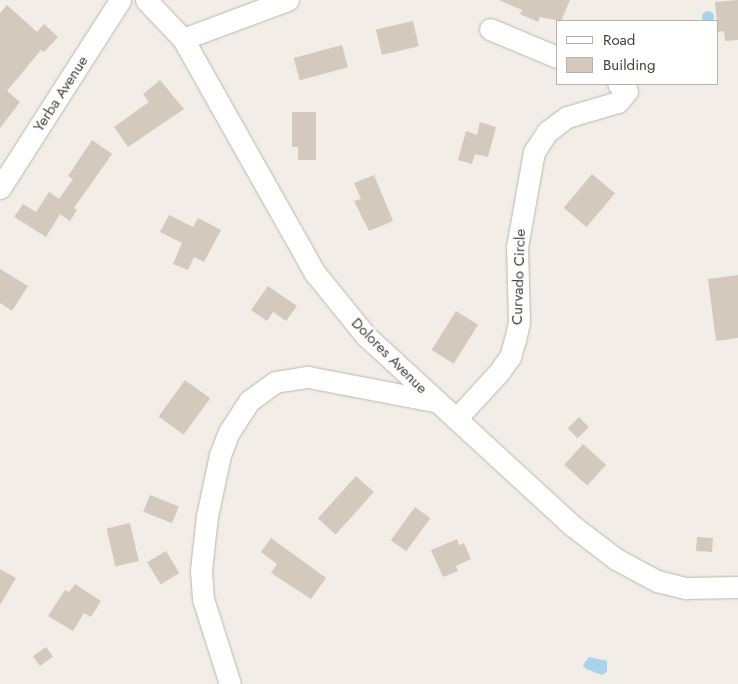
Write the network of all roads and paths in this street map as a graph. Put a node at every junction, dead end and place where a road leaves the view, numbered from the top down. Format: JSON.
{"nodes":[{"id":1,"x":120,"y":0,"type":"edge"},
{"id":2,"x":146,"y":0,"type":"edge"},
{"id":3,"x":288,"y":0,"type":"edge"},
{"id":4,"x":490,"y":29,"type":"dead end"},
{"id":5,"x":183,"y":39,"type":"junction"},
{"id":6,"x":556,"y":57,"type":"edge"},
{"id":7,"x":619,"y":85,"type":"edge"},
{"id":8,"x":0,"y":188,"type":"edge"},
{"id":9,"x":434,"y":401,"type":"junction"},
{"id":10,"x":456,"y":419,"type":"junction"},
{"id":11,"x":738,"y":586,"type":"edge"},
{"id":12,"x":230,"y":684,"type":"edge"}],
"edges":[{"from":1,"to":8,"type":"street","name":"Yerba Avenue"},
{"from":2,"to":5,"type":"street","name":"Dolores Avenue"},
{"from":3,"to":5,"type":"street"},
{"from":4,"to":6,"type":"street"},
{"from":5,"to":9,"type":"street","name":"Dolores Avenue"},
{"from":7,"to":10,"type":"street","name":"Curvado Circle"},
{"from":9,"to":10,"type":"street","name":"Dolores Avenue"},
{"from":9,"to":12,"type":"street"},
{"from":10,"to":11,"type":"street","name":"Dolores Avenue"}]}
